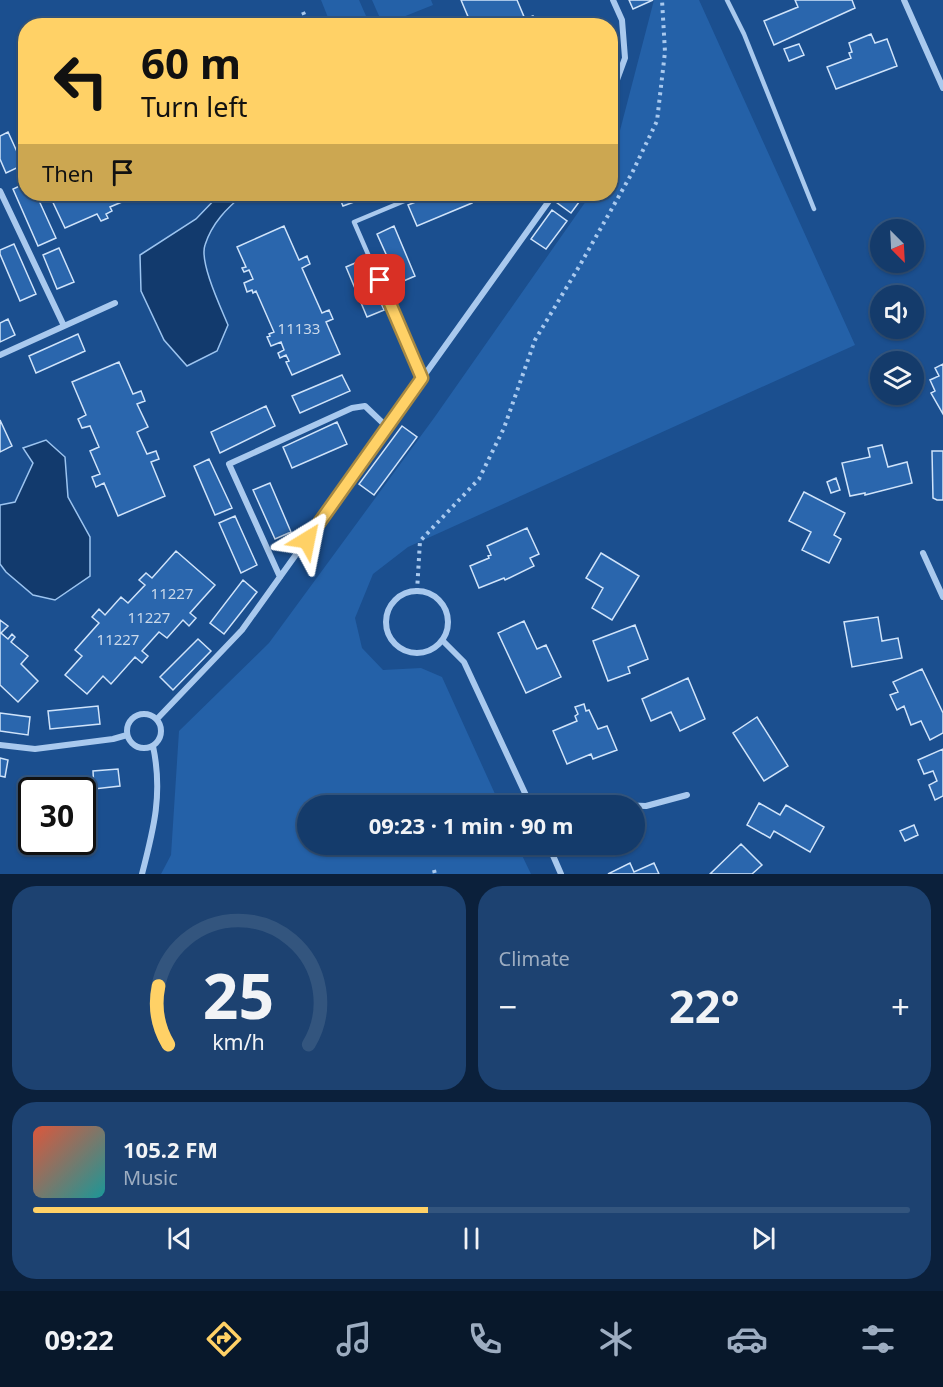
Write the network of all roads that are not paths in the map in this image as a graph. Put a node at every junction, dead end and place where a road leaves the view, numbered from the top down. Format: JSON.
{"nodes":[{"id":1,"x":613,"y":0,"type":"edge"},
{"id":2,"x":727,"y":0,"type":"edge"},
{"id":3,"x":904,"y":0,"type":"edge"},
{"id":4,"x":618,"y":77,"type":"edge"},
{"id":5,"x":943,"y":88,"type":"edge"},
{"id":6,"x":0,"y":191,"type":"edge"},
{"id":7,"x":404,"y":201,"type":"edge"},
{"id":8,"x":549,"y":201,"type":"edge"},
{"id":9,"x":814,"y":209,"type":"dead end"},
{"id":10,"x":115,"y":303,"type":"dead end"},
{"id":11,"x":64,"y":326,"type":"junction"},
{"id":12,"x":0,"y":355,"type":"edge"},
{"id":13,"x":422,"y":378,"type":"junction"},
{"id":14,"x":387,"y":427,"type":"junction"},
{"id":15,"x":923,"y":553,"type":"dead end"},
{"id":16,"x":280,"y":578,"type":"junction"},
{"id":17,"x":943,"y":597,"type":"edge"},
{"id":18,"x":443,"y":641,"type":"junction"},
{"id":19,"x":157,"y":719,"type":"junction"},
{"id":20,"x":128,"y":735,"type":"junction"},
{"id":21,"x":0,"y":745,"type":"edge"},
{"id":22,"x":153,"y":746,"type":"junction"},
{"id":23,"x":526,"y":795,"type":"edge"},
{"id":24,"x":687,"y":795,"type":"dead end"},
{"id":25,"x":645,"y":806,"type":"edge"},
{"id":26,"x":553,"y":855,"type":"edge"},
{"id":27,"x":142,"y":874,"type":"edge"},
{"id":28,"x":561,"y":874,"type":"edge"}],
"edges":[{"from":1,"to":4,"type":"street"},
{"from":2,"to":9,"type":"lane"},
{"from":3,"to":5,"type":"street"},
{"from":6,"to":11,"type":"street"},
{"from":7,"to":13,"type":"lane"},
{"from":8,"to":13,"type":"street"},
{"from":10,"to":11,"type":"street"},
{"from":11,"to":12,"type":"street"},
{"from":13,"to":14,"type":"street"},
{"from":14,"to":16,"type":"street"},
{"from":14,"to":16,"type":"street"},
{"from":15,"to":17,"type":"street"},
{"from":16,"to":19,"type":"street"},
{"from":18,"to":18,"type":"street"},
{"from":18,"to":23,"type":"street"},
{"from":19,"to":20,"type":"street"},
{"from":19,"to":22,"type":"street"},
{"from":20,"to":21,"type":"street"},
{"from":20,"to":22,"type":"street"},
{"from":22,"to":27,"type":"street"},
{"from":24,"to":25,"type":"street"},
{"from":26,"to":28,"type":"street"}]}
